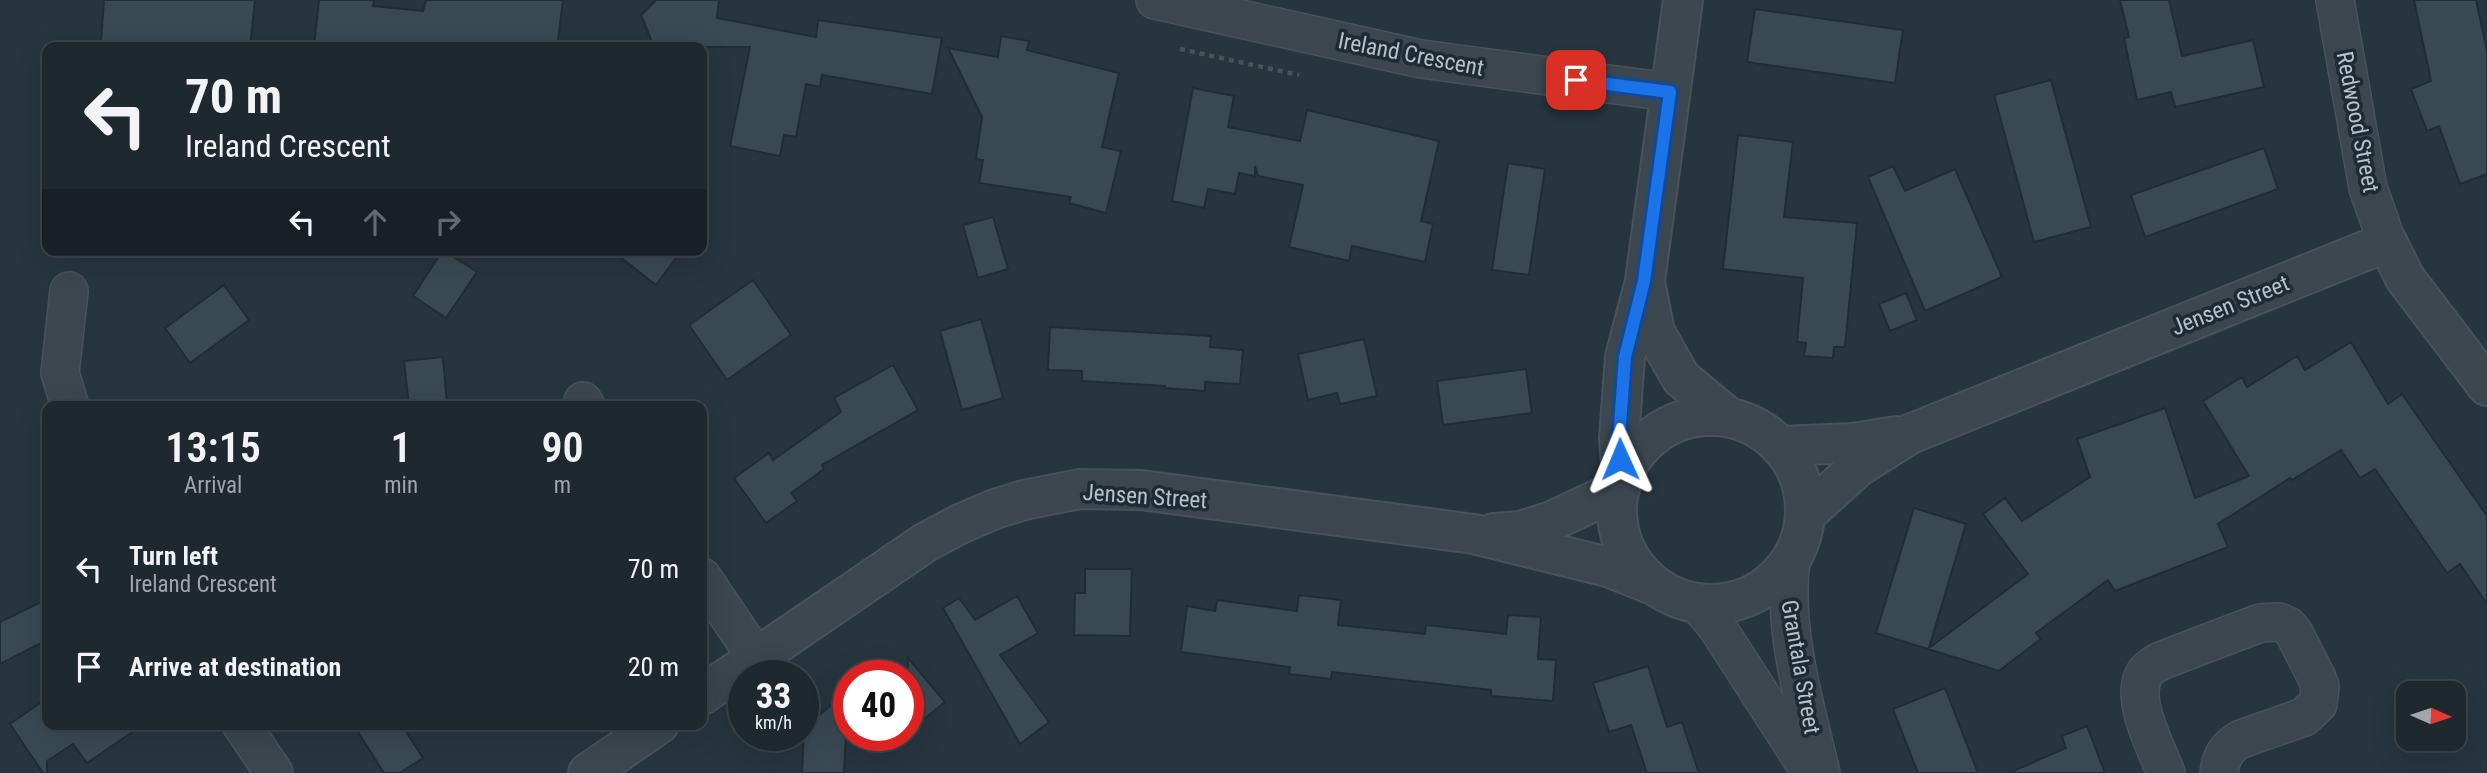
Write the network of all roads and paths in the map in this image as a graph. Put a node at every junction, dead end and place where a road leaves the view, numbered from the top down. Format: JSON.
{"nodes":[{"id":1,"x":1155,"y":0,"type":"edge"},
{"id":2,"x":1683,"y":0,"type":"edge"},
{"id":3,"x":2335,"y":0,"type":"edge"},
{"id":4,"x":1180,"y":49,"type":"dead end"},
{"id":5,"x":1299,"y":75,"type":"dead end"},
{"id":6,"x":1670,"y":92,"type":"junction"},
{"id":7,"x":2386,"y":242,"type":"junction"},
{"id":8,"x":1644,"y":281,"type":"junction"},
{"id":9,"x":69,"y":291,"type":"dead end"},
{"id":10,"x":2487,"y":386,"type":"edge"},
{"id":11,"x":68,"y":401,"type":"edge"},
{"id":12,"x":1728,"y":417,"type":"junction"},
{"id":13,"x":1910,"y":434,"type":"junction"},
{"id":14,"x":1781,"y":446,"type":"junction"},
{"id":15,"x":1621,"y":485,"type":"junction"},
{"id":16,"x":1805,"y":515,"type":"junction"},
{"id":17,"x":1474,"y":534,"type":"junction"},
{"id":18,"x":1791,"y":559,"type":"junction"},
{"id":19,"x":707,"y":584,"type":"edge"},
{"id":20,"x":1656,"y":586,"type":"junction"},
{"id":21,"x":1698,"y":604,"type":"junction"},
{"id":22,"x":756,"y":657,"type":"junction"},
{"id":23,"x":707,"y":691,"type":"edge"},
{"id":24,"x":245,"y":730,"type":"edge"},
{"id":25,"x":650,"y":730,"type":"edge"},
{"id":26,"x":274,"y":773,"type":"edge"},
{"id":27,"x":588,"y":773,"type":"edge"},
{"id":28,"x":1811,"y":773,"type":"edge"},
{"id":29,"x":1821,"y":773,"type":"edge"},
{"id":30,"x":2166,"y":773,"type":"edge"},
{"id":31,"x":2219,"y":773,"type":"edge"}],
"edges":[{"from":1,"to":6,"type":"street","name":"Ireland Crescent"},
{"from":2,"to":6,"type":"street"},
{"from":3,"to":7,"type":"street","name":"Redwood Street"},
{"from":4,"to":5,"type":"path"},
{"from":6,"to":8,"type":"street"},
{"from":7,"to":10,"type":"street"},
{"from":7,"to":13,"type":"street","name":"Jensen Street"},
{"from":8,"to":12,"type":"street"},
{"from":8,"to":15,"type":"street"},
{"from":9,"to":11,"type":"street"},
{"from":12,"to":14,"type":"street"},
{"from":12,"to":15,"type":"street"},
{"from":13,"to":14,"type":"street","name":"Jensen Street"},
{"from":13,"to":16,"type":"street","name":"Jensen Street"},
{"from":14,"to":16,"type":"street"},
{"from":15,"to":17,"type":"street","name":"Jensen Street"},
{"from":15,"to":20,"type":"street"},
{"from":16,"to":18,"type":"street"},
{"from":17,"to":20,"type":"street","name":"Jensen Street"},
{"from":17,"to":22,"type":"street","name":"Jensen Street"},
{"from":18,"to":21,"type":"street"},
{"from":18,"to":29,"type":"street","name":"Grantala Street"},
{"from":19,"to":22,"type":"street"},
{"from":20,"to":21,"type":"street"},
{"from":21,"to":28,"type":"street","name":"Grantala Street"},
{"from":22,"to":23,"type":"street","name":"Jensen Street"},
{"from":24,"to":26,"type":"street"},
{"from":25,"to":27,"type":"street"},
{"from":30,"to":31,"type":"street"}]}
